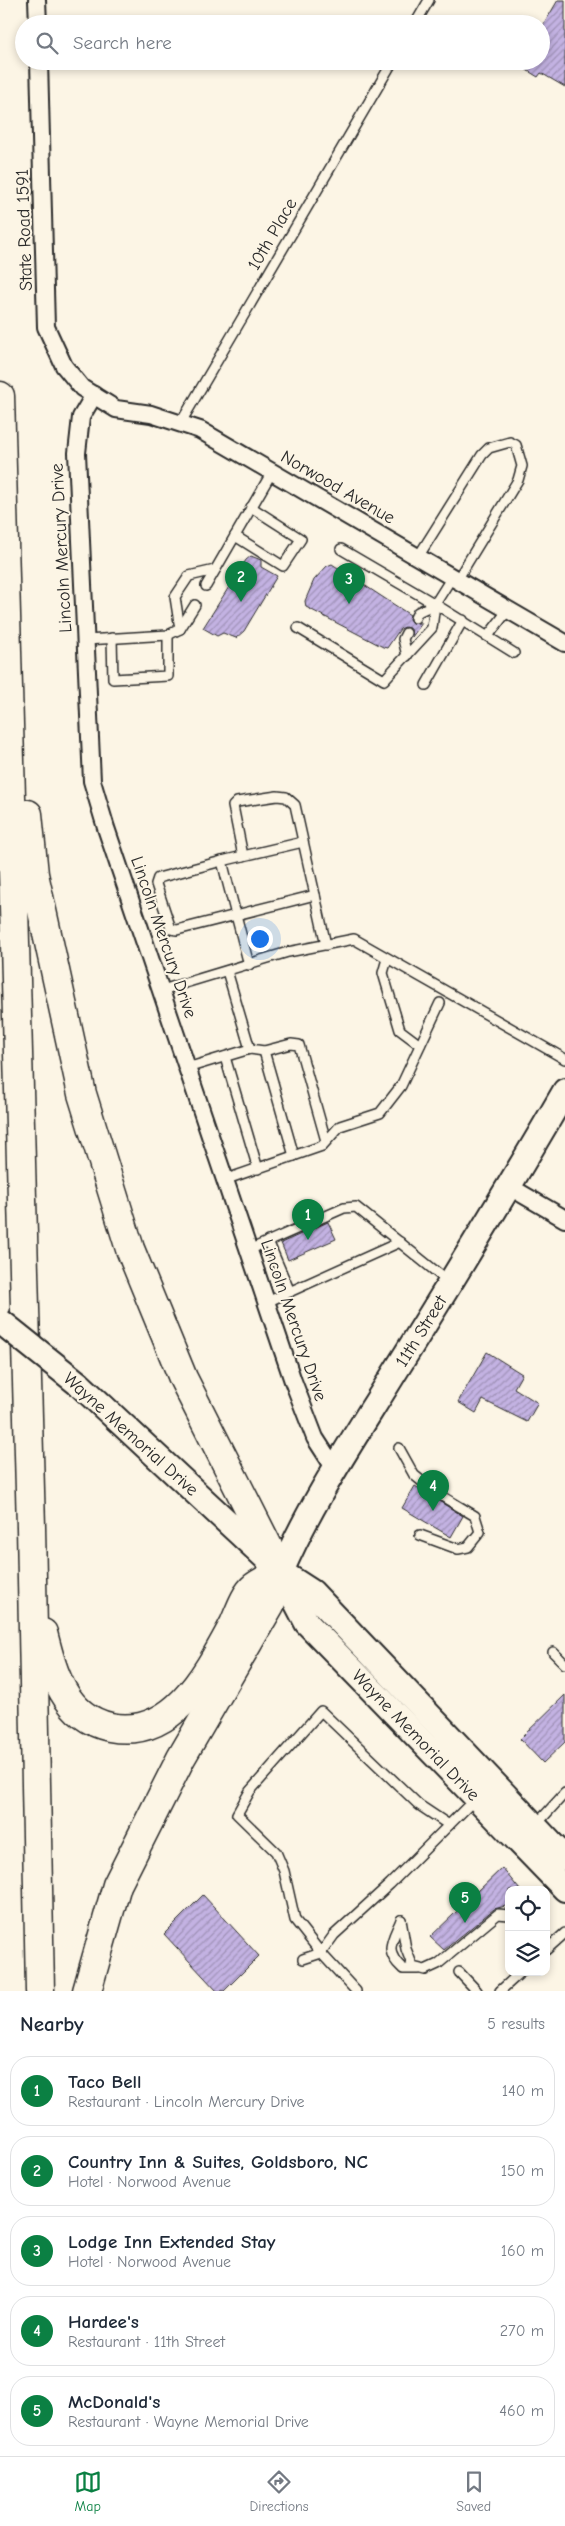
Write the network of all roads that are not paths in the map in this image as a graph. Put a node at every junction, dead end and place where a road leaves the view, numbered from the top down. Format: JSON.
{"nodes":[{"id":1,"x":37,"y":0,"type":"edge"},
{"id":2,"x":429,"y":0,"type":"edge"},
{"id":3,"x":38,"y":15,"type":"edge"},
{"id":4,"x":420,"y":15,"type":"edge"},
{"id":5,"x":39,"y":70,"type":"edge"},
{"id":6,"x":388,"y":70,"type":"edge"},
{"id":7,"x":88,"y":391,"type":"junction"},
{"id":8,"x":0,"y":396,"type":"edge"},
{"id":9,"x":180,"y":424,"type":"junction"},
{"id":10,"x":272,"y":472,"type":"junction"},
{"id":11,"x":251,"y":507,"type":"junction"},
{"id":12,"x":235,"y":536,"type":"junction"},
{"id":13,"x":341,"y":549,"type":"dead end"},
{"id":14,"x":418,"y":557,"type":"junction"},
{"id":15,"x":215,"y":570,"type":"junction"},
{"id":16,"x":454,"y":579,"type":"junction"},
{"id":17,"x":206,"y":586,"type":"dead end"},
{"id":18,"x":435,"y":604,"type":"junction"},
{"id":19,"x":194,"y":605,"type":"dead end"},
{"id":20,"x":508,"y":610,"type":"junction"},
{"id":21,"x":415,"y":618,"type":"dead end"},
{"id":22,"x":6,"y":619,"type":"junction"},
{"id":23,"x":463,"y":620,"type":"junction"},
{"id":24,"x":298,"y":628,"type":"dead end"},
{"id":25,"x":180,"y":630,"type":"junction"},
{"id":26,"x":406,"y":633,"type":"dead end"},
{"id":27,"x":168,"y":634,"type":"junction"},
{"id":28,"x":488,"y":636,"type":"junction"},
{"id":29,"x":112,"y":638,"type":"junction"},
{"id":30,"x":86,"y":640,"type":"junction"},
{"id":31,"x":565,"y":643,"type":"edge"},
{"id":32,"x":514,"y":653,"type":"dead end"},
{"id":33,"x":407,"y":656,"type":"junction"},
{"id":34,"x":426,"y":685,"type":"dead end"},
{"id":35,"x":303,"y":842,"type":"junction"},
{"id":36,"x":243,"y":856,"type":"junction"},
{"id":37,"x":222,"y":861,"type":"junction"},
{"id":38,"x":315,"y":895,"type":"junction"},
{"id":39,"x":234,"y":915,"type":"junction"},
{"id":40,"x":326,"y":945,"type":"junction"},
{"id":41,"x":387,"y":959,"type":"junction"},
{"id":42,"x":249,"y":965,"type":"junction"},
{"id":43,"x":227,"y":971,"type":"junction"},
{"id":44,"x":162,"y":990,"type":"junction"},
{"id":45,"x":440,"y":1003,"type":"dead end"},
{"id":46,"x":420,"y":1046,"type":"junction"},
{"id":47,"x":250,"y":1049,"type":"junction"},
{"id":48,"x":264,"y":1051,"type":"junction"},
{"id":49,"x":225,"y":1057,"type":"junction"},
{"id":50,"x":565,"y":1060,"type":"edge"},
{"id":51,"x":187,"y":1068,"type":"junction"},
{"id":52,"x":565,"y":1091,"type":"edge"},
{"id":53,"x":326,"y":1141,"type":"junction"},
{"id":54,"x":294,"y":1156,"type":"junction"},
{"id":55,"x":258,"y":1169,"type":"junction"},
{"id":56,"x":224,"y":1180,"type":"junction"},
{"id":57,"x":510,"y":1186,"type":"junction"},
{"id":58,"x":565,"y":1219,"type":"edge"},
{"id":59,"x":268,"y":1241,"type":"junction"},
{"id":60,"x":400,"y":1242,"type":"junction"},
{"id":61,"x":249,"y":1250,"type":"junction"},
{"id":62,"x":450,"y":1283,"type":"junction"},
{"id":63,"x":290,"y":1292,"type":"junction"},
{"id":64,"x":267,"y":1302,"type":"junction"},
{"id":65,"x":0,"y":1321,"type":"edge"},
{"id":66,"x":399,"y":1448,"type":"dead end"},
{"id":67,"x":335,"y":1469,"type":"junction"},
{"id":68,"x":31,"y":1527,"type":"junction"},
{"id":69,"x":420,"y":1536,"type":"dead end"},
{"id":70,"x":281,"y":1572,"type":"junction"},
{"id":71,"x":553,"y":1652,"type":"dead end"},
{"id":72,"x":565,"y":1664,"type":"edge"},
{"id":73,"x":477,"y":1797,"type":"junction"},
{"id":74,"x":564,"y":1797,"type":"edge"},
{"id":75,"x":449,"y":1826,"type":"junction"},
{"id":76,"x":534,"y":1826,"type":"junction"},
{"id":77,"x":565,"y":1858,"type":"edge"},
{"id":78,"x":565,"y":1889,"type":"edge"},
{"id":79,"x":505,"y":1915,"type":"edge"},
{"id":80,"x":565,"y":1933,"type":"edge"},
{"id":81,"x":550,"y":1946,"type":"edge"},
{"id":82,"x":321,"y":1953,"type":"junction"},
{"id":83,"x":303,"y":1959,"type":"dead end"},
{"id":84,"x":418,"y":1969,"type":"junction"},
{"id":85,"x":459,"y":1972,"type":"dead end"},
{"id":86,"x":517,"y":1976,"type":"edge"},
{"id":87,"x":40,"y":1991,"type":"edge"},
{"id":88,"x":87,"y":1991,"type":"edge"},
{"id":89,"x":356,"y":1991,"type":"edge"},
{"id":90,"x":477,"y":1991,"type":"edge"},
{"id":91,"x":500,"y":1991,"type":"edge"}],
"edges":[{"from":1,"to":3,"type":"street"},
{"from":2,"to":4,"type":"lane"},
{"from":5,"to":7,"type":"street","name":"State Road 1591"},
{"from":6,"to":9,"type":"lane","name":"10th Place"},
{"from":7,"to":9,"type":"street","name":"Norwood Avenue"},
{"from":7,"to":30,"type":"street","name":"Lincoln Mercury Drive"},
{"from":8,"to":22,"type":"highway"},
{"from":9,"to":10,"type":"street","name":"Norwood Avenue"},
{"from":10,"to":11,"type":"lane"},
{"from":10,"to":14,"type":"street","name":"Norwood Avenue"},
{"from":11,"to":12,"type":"lane"},
{"from":11,"to":12,"type":"lane"},
{"from":12,"to":15,"type":"lane"},
{"from":13,"to":18,"type":"lane"},
{"from":14,"to":16,"type":"street","name":"Norwood Avenue"},
{"from":14,"to":16,"type":"lane"},
{"from":15,"to":17,"type":"lane"},
{"from":15,"to":25,"type":"lane"},
{"from":16,"to":18,"type":"lane"},
{"from":16,"to":20,"type":"street","name":"Norwood Avenue"},
{"from":18,"to":21,"type":"lane"},
{"from":18,"to":23,"type":"lane"},
{"from":18,"to":33,"type":"lane"},
{"from":19,"to":25,"type":"lane"},
{"from":20,"to":28,"type":"lane"},
{"from":20,"to":31,"type":"street","name":"Norwood Avenue"},
{"from":22,"to":68,"type":"highway"},
{"from":22,"to":70,"type":"highway"},
{"from":23,"to":28,"type":"lane"},
{"from":23,"to":34,"type":"lane"},
{"from":24,"to":33,"type":"lane"},
{"from":25,"to":27,"type":"lane"},
{"from":26,"to":33,"type":"lane"},
{"from":27,"to":29,"type":"lane"},
{"from":27,"to":29,"type":"lane"},
{"from":28,"to":32,"type":"lane"},
{"from":29,"to":30,"type":"lane"},
{"from":30,"to":44,"type":"street","name":"Lincoln Mercury Drive"},
{"from":35,"to":36,"type":"lane"},
{"from":35,"to":36,"type":"lane"},
{"from":35,"to":38,"type":"lane"},
{"from":36,"to":37,"type":"lane"},
{"from":37,"to":39,"type":"lane"},
{"from":37,"to":39,"type":"lane"},
{"from":38,"to":39,"type":"lane"},
{"from":38,"to":40,"type":"lane"},
{"from":39,"to":42,"type":"lane"},
{"from":40,"to":41,"type":"lane"},
{"from":40,"to":42,"type":"lane"},
{"from":41,"to":46,"type":"lane"},
{"from":41,"to":50,"type":"lane"},
{"from":42,"to":43,"type":"lane"},
{"from":43,"to":44,"type":"lane"},
{"from":43,"to":47,"type":"lane"},
{"from":44,"to":51,"type":"street","name":"Lincoln Mercury Drive"},
{"from":45,"to":46,"type":"lane"},
{"from":46,"to":53,"type":"lane"},
{"from":47,"to":48,"type":"lane"},
{"from":47,"to":49,"type":"lane"},
{"from":48,"to":53,"type":"lane"},
{"from":48,"to":54,"type":"lane"},
{"from":49,"to":51,"type":"lane"},
{"from":49,"to":55,"type":"lane"},
{"from":51,"to":56,"type":"street","name":"Lincoln Mercury Drive"},
{"from":52,"to":57,"type":"main road","name":"11th Street"},
{"from":53,"to":54,"type":"lane"},
{"from":54,"to":55,"type":"lane"},
{"from":55,"to":56,"type":"lane"},
{"from":56,"to":61,"type":"street","name":"Lincoln Mercury Drive"},
{"from":57,"to":58,"type":"street"},
{"from":57,"to":62,"type":"main road","name":"11th Street"},
{"from":59,"to":60,"type":"lane"},
{"from":59,"to":61,"type":"lane"},
{"from":59,"to":63,"type":"lane"},
{"from":60,"to":62,"type":"lane"},
{"from":60,"to":63,"type":"lane"},
{"from":61,"to":64,"type":"street","name":"Lincoln Mercury Drive"},
{"from":62,"to":67,"type":"main road","name":"11th Street"},
{"from":63,"to":64,"type":"lane"},
{"from":64,"to":67,"type":"street","name":"Lincoln Mercury Drive"},
{"from":65,"to":70,"type":"main road","name":"Wayne Memorial Drive","bridge":true},
{"from":66,"to":69,"type":"lane"},
{"from":67,"to":70,"type":"main road","name":"11th Street"},
{"from":68,"to":70,"type":"highway"},
{"from":68,"to":87,"type":"highway"},
{"from":70,"to":73,"type":"main road","name":"Wayne Memorial Drive"},
{"from":70,"to":76,"type":"main road","name":"Wayne Memorial Drive"},
{"from":70,"to":88,"type":"highway"},
{"from":71,"to":72,"type":"lane"},
{"from":73,"to":75,"type":"lane"},
{"from":73,"to":78,"type":"main road","name":"Wayne Memorial Drive"},
{"from":74,"to":76,"type":"lane"},
{"from":75,"to":82,"type":"lane"},
{"from":75,"to":82,"type":"lane"},
{"from":76,"to":77,"type":"main road","name":"Wayne Memorial Drive"},
{"from":79,"to":84,"type":"lane"},
{"from":80,"to":81,"type":"lane"},
{"from":82,"to":83,"type":"lane"},
{"from":82,"to":89,"type":"lane"},
{"from":84,"to":84,"type":"lane"},
{"from":85,"to":90,"type":"lane"},
{"from":86,"to":91,"type":"lane"}]}
